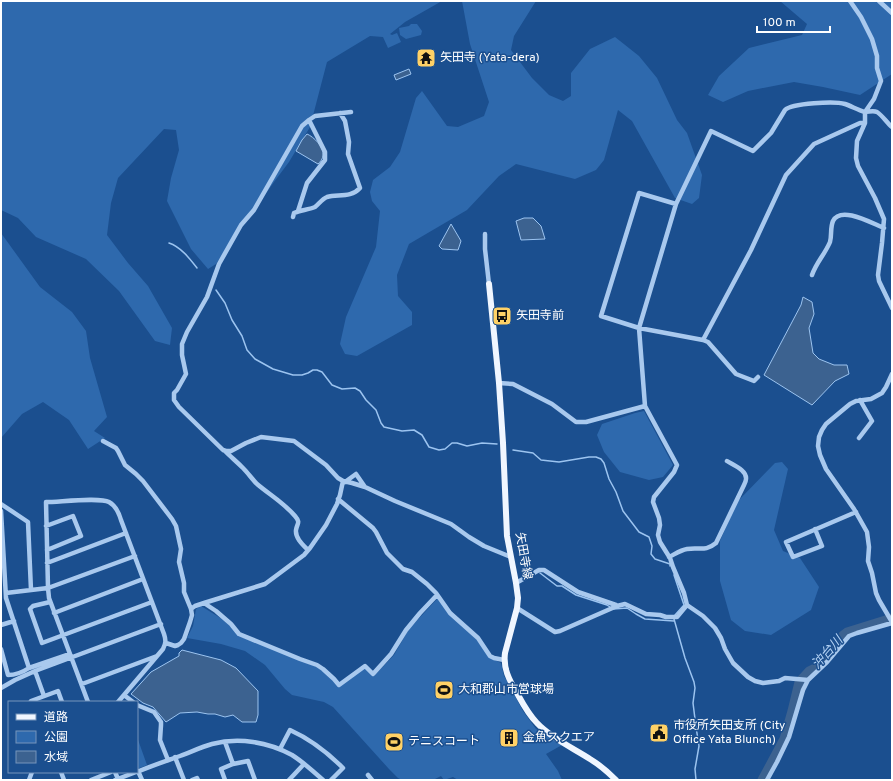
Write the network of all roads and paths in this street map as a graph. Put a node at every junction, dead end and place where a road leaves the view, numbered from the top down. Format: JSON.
{"nodes":[{"id":1,"x":850,"y":1,"type":"edge"},
{"id":2,"x":879,"y":1,"type":"edge"},
{"id":3,"x":892,"y":12,"type":"edge"},
{"id":4,"x":351,"y":112,"type":"dead end"},
{"id":5,"x":865,"y":112,"type":"junction"},
{"id":6,"x":340,"y":113,"type":"junction"},
{"id":7,"x":309,"y":120,"type":"junction"},
{"id":8,"x":865,"y":123,"type":"junction"},
{"id":9,"x":892,"y":127,"type":"edge"},
{"id":10,"x":676,"y":204,"type":"junction"},
{"id":11,"x":298,"y":211,"type":"junction"},
{"id":12,"x":293,"y":217,"type":"dead end"},
{"id":13,"x":884,"y":228,"type":"junction"},
{"id":14,"x":486,"y":234,"type":"dead end"},
{"id":15,"x":812,"y":274,"type":"dead end"},
{"id":16,"x":489,"y":284,"type":"joint"},
{"id":17,"x":892,"y":308,"type":"edge"},
{"id":18,"x":640,"y":328,"type":"junction"},
{"id":19,"x":703,"y":340,"type":"junction"},
{"id":20,"x":892,"y":374,"type":"edge"},
{"id":21,"x":758,"y":377,"type":"dead end"},
{"id":22,"x":499,"y":383,"type":"junction"},
{"id":23,"x":860,"y":400,"type":"junction"},
{"id":24,"x":645,"y":406,"type":"junction"},
{"id":25,"x":859,"y":438,"type":"dead end"},
{"id":26,"x":103,"y":441,"type":"dead end"},
{"id":27,"x":225,"y":451,"type":"junction"},
{"id":28,"x":727,"y":461,"type":"dead end"},
{"id":29,"x":344,"y":481,"type":"junction"},
{"id":30,"x":364,"y":487,"type":"junction"},
{"id":31,"x":338,"y":499,"type":"junction"},
{"id":32,"x":1,"y":504,"type":"edge"},
{"id":33,"x":1,"y":511,"type":"edge"},
{"id":34,"x":856,"y":512,"type":"junction"},
{"id":35,"x":46,"y":526,"type":"junction"},
{"id":36,"x":815,"y":529,"type":"junction"},
{"id":37,"x":126,"y":532,"type":"junction"},
{"id":38,"x":2,"y":538,"type":"edge"},
{"id":39,"x":47,"y":550,"type":"junction"},
{"id":40,"x":308,"y":550,"type":"junction"},
{"id":41,"x":135,"y":556,"type":"junction"},
{"id":42,"x":511,"y":556,"type":"junction"},
{"id":43,"x":669,"y":557,"type":"junction"},
{"id":44,"x":47,"y":563,"type":"junction"},
{"id":45,"x":3,"y":568,"type":"edge"},
{"id":46,"x":143,"y":579,"type":"junction"},
{"id":47,"x":516,"y":583,"type":"junction"},
{"id":48,"x":48,"y":588,"type":"junction"},
{"id":49,"x":31,"y":590,"type":"junction"},
{"id":50,"x":4,"y":591,"type":"edge"},
{"id":51,"x":437,"y":595,"type":"junction"},
{"id":52,"x":50,"y":602,"type":"junction"},
{"id":53,"x":152,"y":602,"type":"junction"},
{"id":54,"x":204,"y":603,"type":"junction"},
{"id":55,"x":687,"y":605,"type":"junction"},
{"id":56,"x":613,"y":607,"type":"junction"},
{"id":57,"x":517,"y":608,"type":"junction"},
{"id":58,"x":191,"y":609,"type":"junction"},
{"id":59,"x":54,"y":613,"type":"junction"},
{"id":60,"x":14,"y":621,"type":"junction"},
{"id":61,"x":891,"y":621,"type":"edge"},
{"id":62,"x":161,"y":624,"type":"junction"},
{"id":63,"x":1,"y":625,"type":"edge"},
{"id":64,"x":63,"y":636,"type":"junction"},
{"id":65,"x":166,"y":643,"type":"junction"},
{"id":66,"x":1,"y":649,"type":"edge"},
{"id":67,"x":158,"y":655,"type":"junction"},
{"id":68,"x":71,"y":656,"type":"junction"},
{"id":69,"x":504,"y":660,"type":"junction"},
{"id":70,"x":29,"y":668,"type":"junction"},
{"id":71,"x":35,"y":671,"type":"junction"},
{"id":72,"x":808,"y":680,"type":"junction"},
{"id":73,"x":82,"y":684,"type":"junction"},
{"id":74,"x":1,"y":688,"type":"edge"},
{"id":75,"x":124,"y":695,"type":"junction"},
{"id":76,"x":44,"y":696,"type":"junction"},
{"id":77,"x":31,"y":701,"type":"edge"},
{"id":78,"x":62,"y":701,"type":"edge"},
{"id":79,"x":88,"y":701,"type":"edge"},
{"id":80,"x":119,"y":701,"type":"edge"},
{"id":81,"x":132,"y":701,"type":"edge"},
{"id":82,"x":138,"y":705,"type":"edge"},
{"id":83,"x":225,"y":742,"type":"junction"},
{"id":84,"x":280,"y":749,"type":"junction"},
{"id":85,"x":175,"y":758,"type":"junction"},
{"id":86,"x":168,"y":760,"type":"junction"},
{"id":87,"x":233,"y":764,"type":"junction"},
{"id":88,"x":304,"y":764,"type":"junction"},
{"id":89,"x":138,"y":772,"type":"edge"},
{"id":90,"x":108,"y":773,"type":"edge"},
{"id":91,"x":134,"y":773,"type":"edge"},
{"id":92,"x":368,"y":775,"type":"dead end"},
{"id":93,"x":91,"y":780,"type":"edge"},
{"id":94,"x":116,"y":780,"type":"edge"},
{"id":95,"x":184,"y":780,"type":"edge"},
{"id":96,"x":192,"y":780,"type":"edge"},
{"id":97,"x":198,"y":780,"type":"edge"},
{"id":98,"x":225,"y":780,"type":"edge"},
{"id":99,"x":255,"y":780,"type":"edge"},
{"id":100,"x":289,"y":780,"type":"edge"},
{"id":101,"x":323,"y":780,"type":"edge"},
{"id":102,"x":331,"y":780,"type":"edge"},
{"id":103,"x":372,"y":780,"type":"edge"},
{"id":104,"x":616,"y":780,"type":"edge"},
{"id":105,"x":767,"y":780,"type":"edge"}],
"edges":[{"from":1,"to":5,"type":"street"},
{"from":2,"to":3,"type":"street"},
{"from":4,"to":6,"type":"street"},
{"from":5,"to":8,"type":"street"},
{"from":5,"to":9,"type":"street"},
{"from":5,"to":10,"type":"street"},
{"from":6,"to":7,"type":"street"},
{"from":6,"to":11,"type":"street"},
{"from":7,"to":11,"type":"street"},
{"from":7,"to":27,"type":"street"},
{"from":8,"to":13,"type":"street"},
{"from":8,"to":19,"type":"street"},
{"from":10,"to":18,"type":"street"},
{"from":10,"to":18,"type":"street"},
{"from":11,"to":12,"type":"street"},
{"from":13,"to":15,"type":"street"},
{"from":13,"to":17,"type":"street"},
{"from":14,"to":16,"type":"street"},
{"from":16,"to":22,"type":"main road","name":"矢田寺線"},
{"from":18,"to":19,"type":"street"},
{"from":18,"to":24,"type":"street"},
{"from":19,"to":21,"type":"street"},
{"from":20,"to":23,"type":"street"},
{"from":22,"to":24,"type":"street"},
{"from":22,"to":42,"type":"main road","name":"矢田寺線"},
{"from":23,"to":25,"type":"street"},
{"from":23,"to":34,"type":"street"},
{"from":24,"to":43,"type":"street"},
{"from":26,"to":58,"type":"street"},
{"from":27,"to":29,"type":"street"},
{"from":27,"to":40,"type":"street"},
{"from":28,"to":43,"type":"street"},
{"from":29,"to":30,"type":"street"},
{"from":29,"to":30,"type":"street"},
{"from":29,"to":31,"type":"street"},
{"from":30,"to":42,"type":"street"},
{"from":31,"to":40,"type":"street"},
{"from":31,"to":51,"type":"street"},
{"from":32,"to":49,"type":"street"},
{"from":33,"to":38,"type":"street"},
{"from":34,"to":36,"type":"street"},
{"from":34,"to":61,"type":"street"},
{"from":35,"to":37,"type":"street"},
{"from":35,"to":39,"type":"street"},
{"from":35,"to":39,"type":"street"},
{"from":36,"to":36,"type":"street"},
{"from":37,"to":41,"type":"street"},
{"from":37,"to":44,"type":"street"},
{"from":38,"to":45,"type":"street"},
{"from":39,"to":44,"type":"street"},
{"from":40,"to":54,"type":"street"},
{"from":41,"to":46,"type":"street"},
{"from":41,"to":48,"type":"street"},
{"from":42,"to":47,"type":"main road","name":"矢田寺線"},
{"from":43,"to":55,"type":"street"},
{"from":44,"to":48,"type":"street"},
{"from":45,"to":50,"type":"street"},
{"from":46,"to":53,"type":"street"},
{"from":46,"to":59,"type":"street"},
{"from":47,"to":56,"type":"street"},
{"from":47,"to":57,"type":"main road","name":"矢田寺線"},
{"from":48,"to":49,"type":"street"},
{"from":48,"to":52,"type":"street"},
{"from":49,"to":50,"type":"street"},
{"from":50,"to":60,"type":"street"},
{"from":51,"to":54,"type":"street"},
{"from":51,"to":69,"type":"street"},
{"from":52,"to":59,"type":"street"},
{"from":52,"to":64,"type":"street"},
{"from":53,"to":62,"type":"street"},
{"from":53,"to":64,"type":"street"},
{"from":54,"to":58,"type":"street"},
{"from":55,"to":56,"type":"street"},
{"from":55,"to":72,"type":"street"},
{"from":56,"to":57,"type":"street"},
{"from":57,"to":69,"type":"main road","name":"矢田寺線"},
{"from":58,"to":65,"type":"street"},
{"from":59,"to":64,"type":"street"},
{"from":60,"to":63,"type":"street"},
{"from":60,"to":70,"type":"street"},
{"from":61,"to":72,"type":"street"},
{"from":62,"to":65,"type":"street"},
{"from":62,"to":68,"type":"street"},
{"from":64,"to":68,"type":"street"},
{"from":65,"to":67,"type":"street"},
{"from":66,"to":70,"type":"street"},
{"from":67,"to":73,"type":"street"},
{"from":67,"to":75,"type":"street"},
{"from":68,"to":70,"type":"street"},
{"from":68,"to":71,"type":"street"},
{"from":68,"to":73,"type":"street"},
{"from":69,"to":104,"type":"main road","name":"矢田寺線"},
{"from":71,"to":74,"type":"street"},
{"from":71,"to":76,"type":"street"},
{"from":72,"to":105,"type":"street"},
{"from":73,"to":79,"type":"street"},
{"from":75,"to":80,"type":"street"},
{"from":75,"to":81,"type":"street"},
{"from":76,"to":77,"type":"street"},
{"from":76,"to":78,"type":"street"},
{"from":82,"to":86,"type":"street"},
{"from":83,"to":84,"type":"street"},
{"from":83,"to":85,"type":"street"},
{"from":83,"to":87,"type":"street"},
{"from":84,"to":88,"type":"street"},
{"from":84,"to":102,"type":"street"},
{"from":85,"to":86,"type":"street"},
{"from":85,"to":95,"type":"street"},
{"from":86,"to":89,"type":"street"},
{"from":87,"to":98,"type":"street"},
{"from":87,"to":99,"type":"street"},
{"from":88,"to":100,"type":"street"},
{"from":88,"to":101,"type":"street"},
{"from":90,"to":93,"type":"street"},
{"from":91,"to":94,"type":"street"},
{"from":92,"to":103,"type":"street"},
{"from":96,"to":97,"type":"street"}]}
